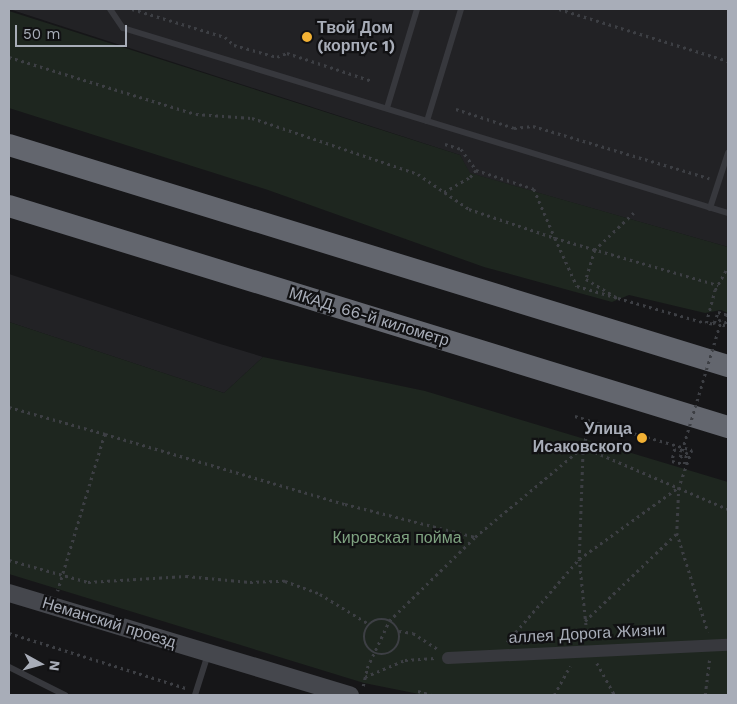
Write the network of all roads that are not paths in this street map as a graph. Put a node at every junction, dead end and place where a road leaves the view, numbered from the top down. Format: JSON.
{"nodes":[{"id":1,"x":110,"y":9,"type":"edge"},
{"id":2,"x":417,"y":9,"type":"edge"},
{"id":3,"x":461,"y":9,"type":"edge"},
{"id":4,"x":387,"y":108,"type":"junction"},
{"id":5,"x":427,"y":120,"type":"junction"},
{"id":6,"x":12,"y":145,"type":"edge"},
{"id":7,"x":728,"y":153,"type":"edge"},
{"id":8,"x":9,"y":206,"type":"edge"},
{"id":9,"x":710,"y":208,"type":"junction"},
{"id":10,"x":728,"y":213,"type":"edge"},
{"id":11,"x":728,"y":366,"type":"edge"},
{"id":12,"x":728,"y":427,"type":"edge"},
{"id":13,"x":9,"y":593,"type":"edge"},
{"id":14,"x":728,"y":645,"type":"edge"},
{"id":15,"x":208,"y":653,"type":"junction"},
{"id":16,"x":448,"y":658,"type":"road end"},
{"id":17,"x":9,"y":668,"type":"edge"},
{"id":18,"x":196,"y":693,"type":"edge"},
{"id":19,"x":348,"y":693,"type":"edge"},
{"id":20,"x":65,"y":695,"type":"edge"}],
"edges":[{"from":1,"to":4,"type":"lane"},
{"from":2,"to":4,"type":"lane"},
{"from":3,"to":5,"type":"lane"},
{"from":4,"to":5,"type":"lane"},
{"from":5,"to":9,"type":"lane"},
{"from":6,"to":11,"type":"highway"},
{"from":7,"to":9,"type":"lane"},
{"from":8,"to":12,"type":"highway","name":"МКАД, 66-й километр"},
{"from":9,"to":10,"type":"lane"},
{"from":13,"to":15,"type":"street","name":"Неманский проезд"},
{"from":14,"to":16,"type":"street","name":"аллея Дорога Жизни"},
{"from":15,"to":18,"type":"lane"},
{"from":15,"to":19,"type":"street"},
{"from":17,"to":20,"type":"lane"}]}
